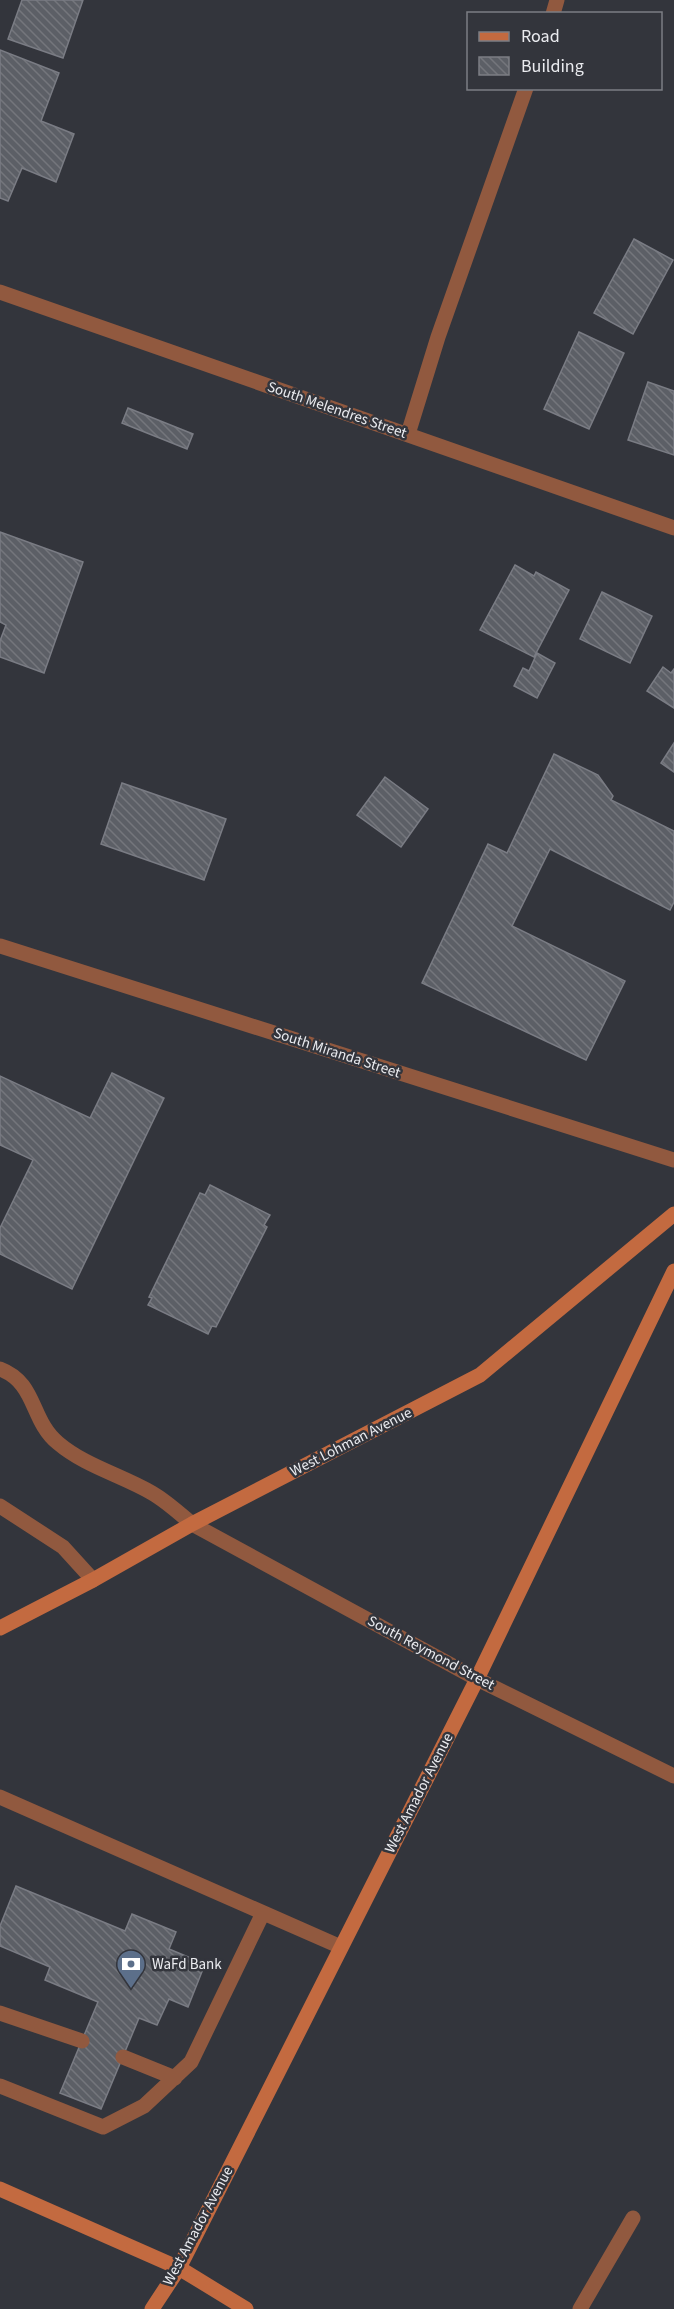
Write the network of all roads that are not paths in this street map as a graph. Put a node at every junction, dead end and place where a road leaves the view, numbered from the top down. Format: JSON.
{"nodes":[{"id":1,"x":525,"y":90,"type":"edge"},
{"id":2,"x":0,"y":292,"type":"edge"},
{"id":3,"x":408,"y":434,"type":"junction"},
{"id":4,"x":674,"y":528,"type":"edge"},
{"id":5,"x":0,"y":946,"type":"edge"},
{"id":6,"x":674,"y":1160,"type":"edge"},
{"id":7,"x":674,"y":1214,"type":"edge"},
{"id":8,"x":674,"y":1271,"type":"edge"},
{"id":9,"x":0,"y":1369,"type":"edge"},
{"id":10,"x":0,"y":1506,"type":"edge"},
{"id":11,"x":192,"y":1524,"type":"junction"},
{"id":12,"x":93,"y":1580,"type":"junction"},
{"id":13,"x":0,"y":1628,"type":"edge"},
{"id":14,"x":477,"y":1678,"type":"junction"},
{"id":15,"x":674,"y":1776,"type":"edge"},
{"id":16,"x":0,"y":1797,"type":"edge"},
{"id":17,"x":263,"y":1913,"type":"junction"},
{"id":18,"x":341,"y":1947,"type":"junction"},
{"id":19,"x":0,"y":2013,"type":"edge"},
{"id":20,"x":82,"y":2042,"type":"dead end"},
{"id":21,"x":123,"y":2057,"type":"dead end"},
{"id":22,"x":175,"y":2078,"type":"junction"},
{"id":23,"x":0,"y":2086,"type":"edge"},
{"id":24,"x":0,"y":2189,"type":"edge"},
{"id":25,"x":633,"y":2218,"type":"dead end"},
{"id":26,"x":178,"y":2268,"type":"junction"},
{"id":27,"x":152,"y":2309,"type":"edge"},
{"id":28,"x":246,"y":2309,"type":"edge"},
{"id":29,"x":580,"y":2309,"type":"edge"}],
"edges":[{"from":1,"to":3,"type":"street"},
{"from":2,"to":3,"type":"street","name":"South Melendres Street"},
{"from":3,"to":4,"type":"street","name":"South Melendres Street"},
{"from":5,"to":6,"type":"street","name":"South Miranda Street"},
{"from":7,"to":11,"type":"main road","name":"West Lohman Avenue"},
{"from":8,"to":14,"type":"main road","name":"West Amador Avenue"},
{"from":9,"to":11,"type":"street","name":"South Reymond Street"},
{"from":10,"to":12,"type":"street"},
{"from":11,"to":12,"type":"main road","name":"West Lohman Avenue"},
{"from":11,"to":14,"type":"street","name":"South Reymond Street"},
{"from":12,"to":13,"type":"main road","name":"West Lohman Avenue"},
{"from":14,"to":15,"type":"street","name":"South Reymond Street"},
{"from":14,"to":18,"type":"main road","name":"West Amador Avenue"},
{"from":16,"to":17,"type":"street"},
{"from":17,"to":18,"type":"street"},
{"from":17,"to":22,"type":"street"},
{"from":18,"to":26,"type":"main road","name":"West Amador Avenue"},
{"from":19,"to":20,"type":"street"},
{"from":21,"to":22,"type":"street"},
{"from":22,"to":23,"type":"street"},
{"from":24,"to":26,"type":"main road"},
{"from":25,"to":29,"type":"street"},
{"from":26,"to":27,"type":"main road","name":"West Amador Avenue"},
{"from":26,"to":28,"type":"main road"}]}
